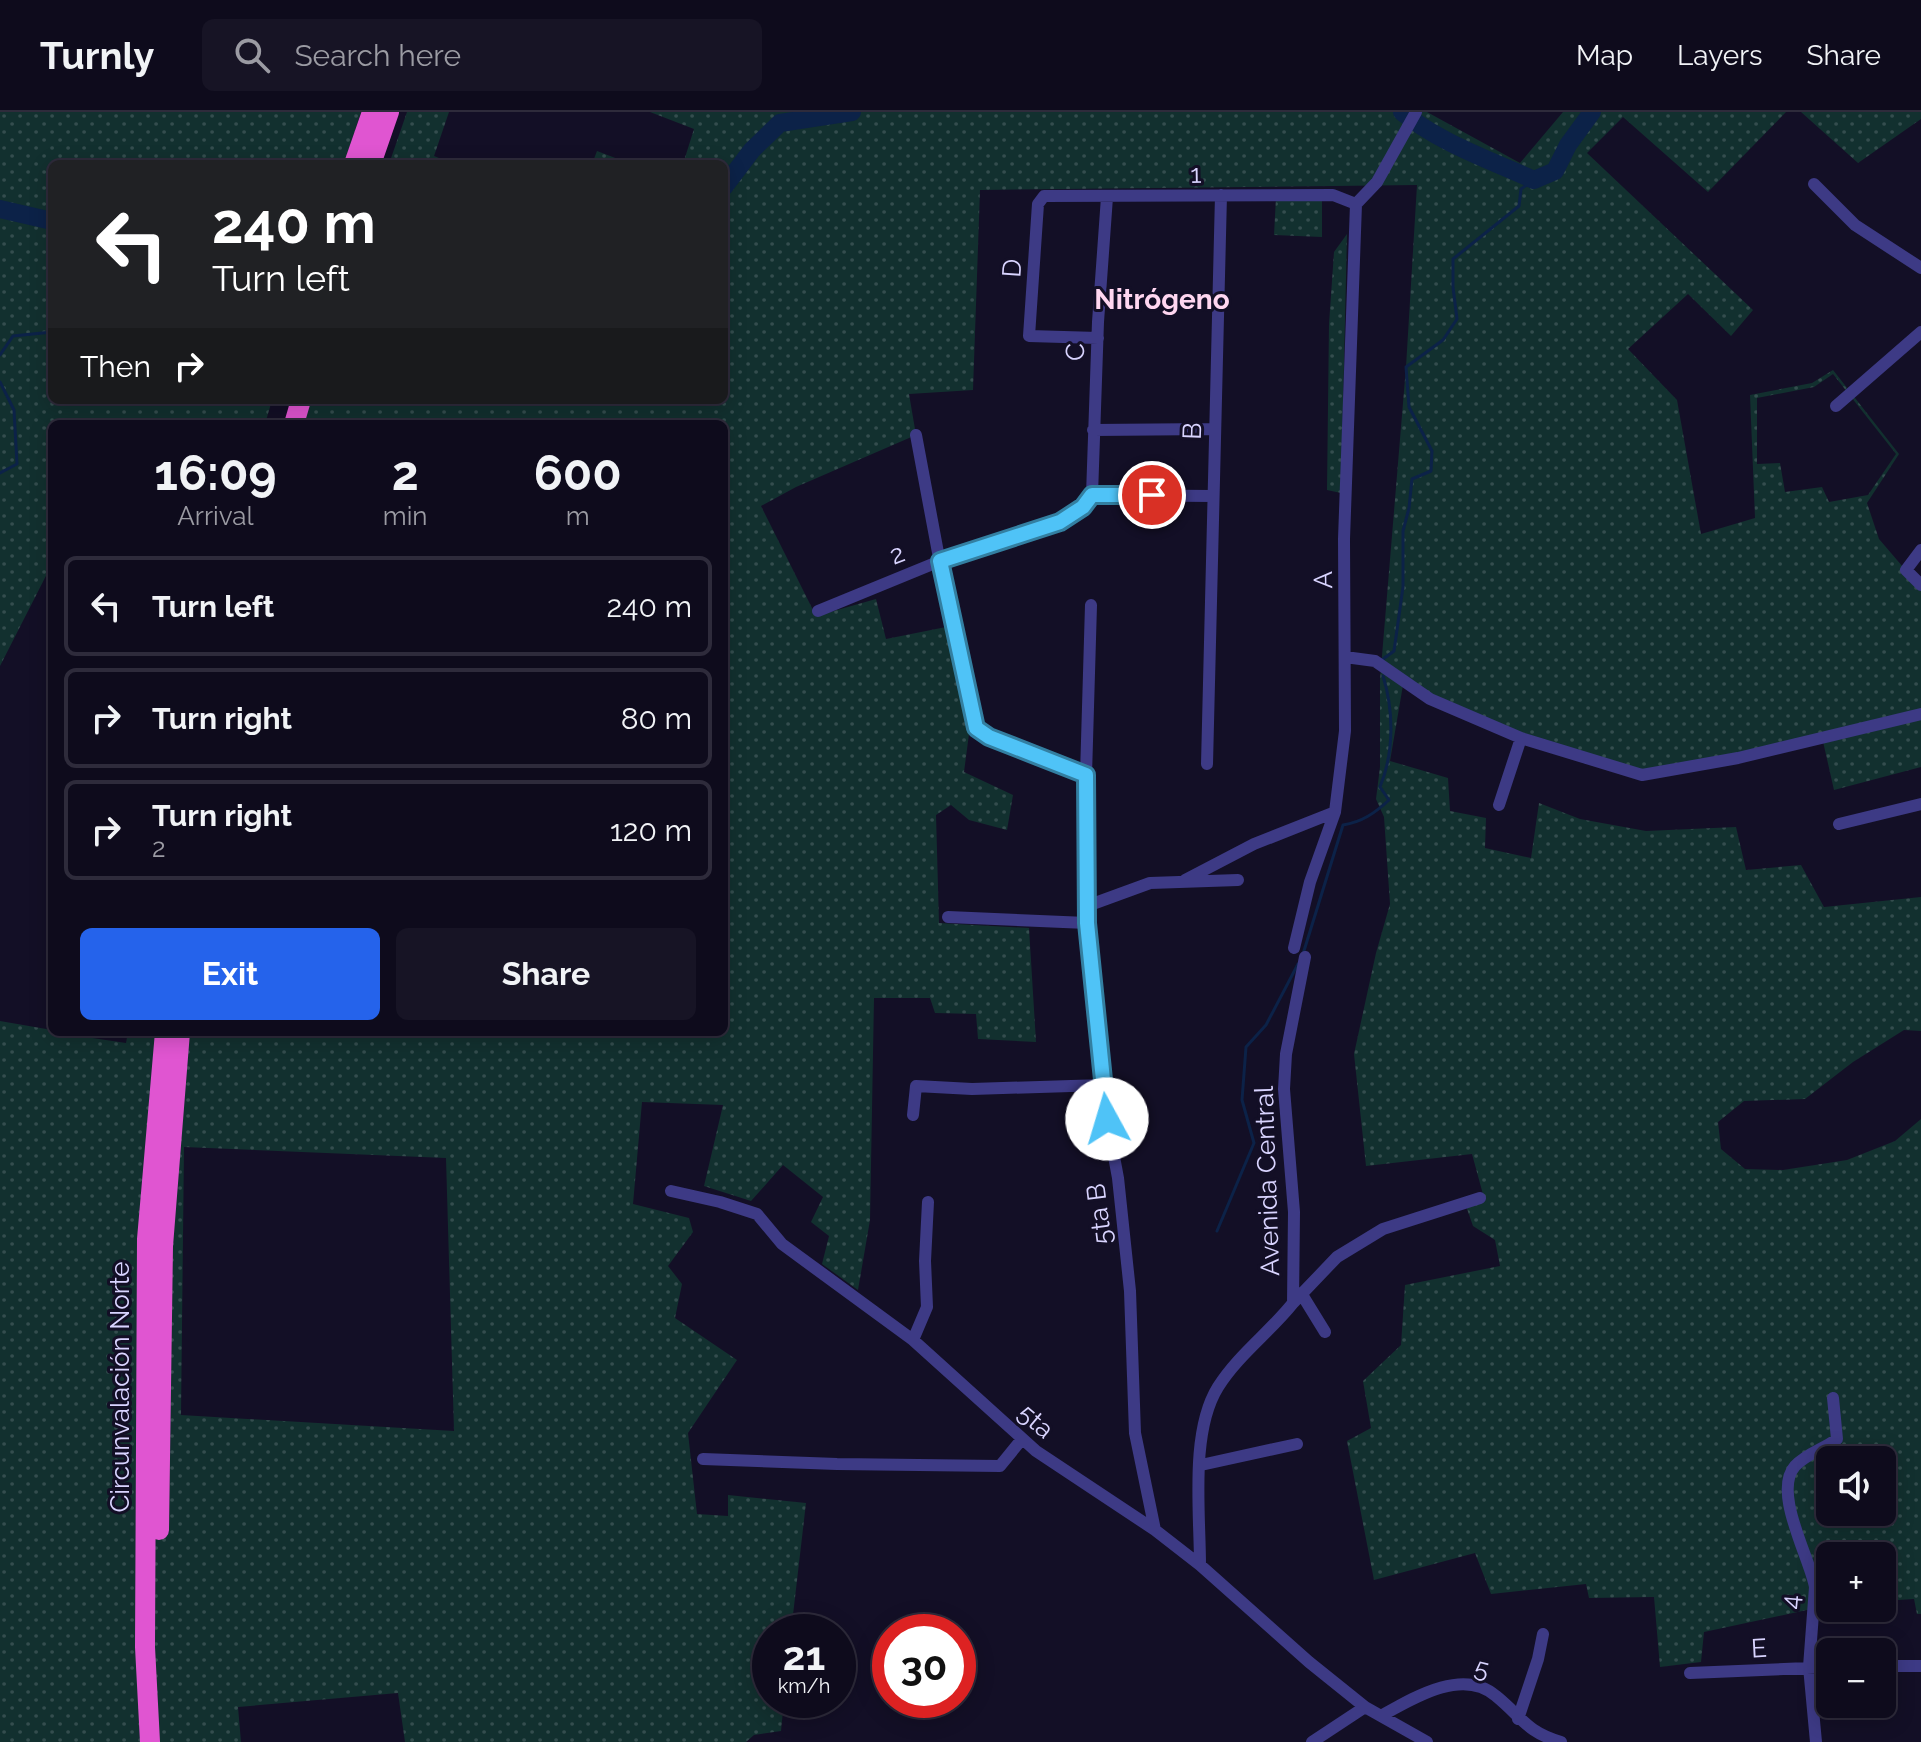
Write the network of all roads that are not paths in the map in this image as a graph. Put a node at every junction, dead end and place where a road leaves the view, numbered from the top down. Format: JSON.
{"nodes":[{"id":1,"x":372,"y":112,"type":"edge"},
{"id":2,"x":389,"y":112,"type":"edge"},
{"id":3,"x":1416,"y":112,"type":"edge"},
{"id":4,"x":355,"y":160,"type":"edge"},
{"id":5,"x":372,"y":160,"type":"edge"},
{"id":6,"x":1814,"y":184,"type":"dead end"},
{"id":7,"x":1221,"y":195,"type":"junction"},
{"id":8,"x":1107,"y":197,"type":"junction"},
{"id":9,"x":1038,"y":204,"type":"joint"},
{"id":10,"x":1356,"y":204,"type":"junction"},
{"id":11,"x":1921,"y":268,"type":"edge"},
{"id":12,"x":1921,"y":332,"type":"edge"},
{"id":13,"x":1098,"y":338,"type":"junction"},
{"id":14,"x":1836,"y":406,"type":"dead end"},
{"id":15,"x":1214,"y":429,"type":"junction"},
{"id":16,"x":1093,"y":430,"type":"junction"},
{"id":17,"x":916,"y":435,"type":"dead end"},
{"id":18,"x":1092,"y":495,"type":"junction"},
{"id":19,"x":1212,"y":496,"type":"junction"},
{"id":20,"x":1921,"y":550,"type":"edge"},
{"id":21,"x":940,"y":561,"type":"junction"},
{"id":22,"x":1921,"y":585,"type":"edge"},
{"id":23,"x":1091,"y":605,"type":"dead end"},
{"id":24,"x":818,"y":611,"type":"dead end"},
{"id":25,"x":1345,"y":657,"type":"junction"},
{"id":26,"x":1921,"y":714,"type":"edge"},
{"id":27,"x":1521,"y":738,"type":"junction"},
{"id":28,"x":1207,"y":764,"type":"dead end"},
{"id":29,"x":1086,"y":775,"type":"junction"},
{"id":30,"x":1921,"y":804,"type":"edge"},
{"id":31,"x":1499,"y":805,"type":"dead end"},
{"id":32,"x":1335,"y":812,"type":"junction"},
{"id":33,"x":1839,"y":824,"type":"dead end"},
{"id":34,"x":1185,"y":880,"type":"junction"},
{"id":35,"x":1238,"y":880,"type":"dead end"},
{"id":36,"x":1087,"y":906,"type":"junction"},
{"id":37,"x":948,"y":917,"type":"dead end"},
{"id":38,"x":1087,"y":923,"type":"junction"},
{"id":39,"x":1294,"y":948,"type":"dead end"},
{"id":40,"x":1305,"y":957,"type":"dead end"},
{"id":41,"x":165,"y":1036,"type":"edge"},
{"id":42,"x":180,"y":1036,"type":"edge"},
{"id":43,"x":1103,"y":1085,"type":"junction"},
{"id":44,"x":913,"y":1115,"type":"dead end"},
{"id":45,"x":671,"y":1191,"type":"dead end"},
{"id":46,"x":1480,"y":1198,"type":"dead end"},
{"id":47,"x":928,"y":1202,"type":"dead end"},
{"id":48,"x":1297,"y":1298,"type":"junction"},
{"id":49,"x":1325,"y":1332,"type":"dead end"},
{"id":50,"x":913,"y":1340,"type":"junction"},
{"id":51,"x":1833,"y":1398,"type":"dead end"},
{"id":52,"x":1022,"y":1439,"type":"junction"},
{"id":53,"x":1297,"y":1444,"type":"dead end"},
{"id":54,"x":703,"y":1459,"type":"dead end"},
{"id":55,"x":1201,"y":1465,"type":"junction"},
{"id":56,"x":1155,"y":1530,"type":"junction"},
{"id":57,"x":1200,"y":1565,"type":"junction"},
{"id":58,"x":1543,"y":1634,"type":"dead end"},
{"id":59,"x":1896,"y":1666,"type":"edge"},
{"id":60,"x":1921,"y":1666,"type":"edge"},
{"id":61,"x":1809,"y":1667,"type":"junction"},
{"id":62,"x":1816,"y":1667,"type":"edge"},
{"id":63,"x":1690,"y":1673,"type":"dead end"},
{"id":64,"x":1365,"y":1707,"type":"junction"},
{"id":65,"x":1381,"y":1716,"type":"junction"},
{"id":66,"x":1518,"y":1719,"type":"junction"},
{"id":67,"x":150,"y":1742,"type":"edge"},
{"id":68,"x":163,"y":1742,"type":"edge"},
{"id":69,"x":1312,"y":1742,"type":"edge"},
{"id":70,"x":1427,"y":1742,"type":"edge"},
{"id":71,"x":1561,"y":1742,"type":"edge"},
{"id":72,"x":1816,"y":1742,"type":"edge"}],
"edges":[{"from":1,"to":4,"type":"highway"},
{"from":2,"to":5,"type":"highway"},
{"from":3,"to":10,"type":"street"},
{"from":6,"to":11,"type":"street"},
{"from":7,"to":8,"type":"street","name":"1"},
{"from":7,"to":10,"type":"street","name":"1"},
{"from":7,"to":15,"type":"street","name":"B"},
{"from":8,"to":9,"type":"street","name":"1"},
{"from":8,"to":13,"type":"street","name":"C"},
{"from":9,"to":13,"type":"street","name":"D"},
{"from":10,"to":25,"type":"street","name":"A"},
{"from":12,"to":14,"type":"street"},
{"from":13,"to":16,"type":"street","name":"C"},
{"from":15,"to":16,"type":"street"},
{"from":15,"to":19,"type":"street","name":"B"},
{"from":16,"to":18,"type":"street","name":"C"},
{"from":17,"to":21,"type":"street"},
{"from":18,"to":19,"type":"street"},
{"from":18,"to":21,"type":"street","name":"2"},
{"from":19,"to":28,"type":"street","name":"B"},
{"from":20,"to":22,"type":"street"},
{"from":21,"to":24,"type":"street","name":"2"},
{"from":21,"to":29,"type":"street"},
{"from":23,"to":29,"type":"street","name":"5ta B"},
{"from":25,"to":27,"type":"street"},
{"from":25,"to":32,"type":"street","name":"A"},
{"from":26,"to":27,"type":"street"},
{"from":27,"to":31,"type":"street"},
{"from":29,"to":36,"type":"street","name":"5ta B"},
{"from":30,"to":33,"type":"street"},
{"from":32,"to":34,"type":"street"},
{"from":32,"to":39,"type":"street","name":"A"},
{"from":34,"to":35,"type":"street"},
{"from":34,"to":36,"type":"street"},
{"from":36,"to":38,"type":"street","name":"5ta B"},
{"from":37,"to":38,"type":"street"},
{"from":38,"to":43,"type":"street","name":"5ta B"},
{"from":40,"to":48,"type":"street","name":"Avenida Central"},
{"from":41,"to":67,"type":"highway","name":"Circunvalación Norte"},
{"from":42,"to":68,"type":"highway","name":"Circunvalación Norte"},
{"from":43,"to":44,"type":"street"},
{"from":43,"to":56,"type":"street","name":"5ta B"},
{"from":45,"to":50,"type":"street","name":"5ta"},
{"from":46,"to":48,"type":"street"},
{"from":47,"to":50,"type":"street"},
{"from":48,"to":49,"type":"street"},
{"from":48,"to":55,"type":"street","name":"Avenida Central"},
{"from":50,"to":52,"type":"street","name":"5ta"},
{"from":51,"to":61,"type":"street","name":"4"},
{"from":52,"to":54,"type":"street"},
{"from":52,"to":56,"type":"street","name":"5ta"},
{"from":53,"to":55,"type":"street"},
{"from":55,"to":57,"type":"street","name":"Avenida Central"},
{"from":56,"to":57,"type":"street","name":"5ta"},
{"from":57,"to":64,"type":"street","name":"5ta"},
{"from":58,"to":66,"type":"street"},
{"from":59,"to":60,"type":"street"},
{"from":61,"to":62,"type":"street","name":"E"},
{"from":61,"to":63,"type":"street","name":"E"},
{"from":61,"to":72,"type":"street","name":"4"},
{"from":64,"to":65,"type":"street","name":"5ta"},
{"from":64,"to":69,"type":"street"},
{"from":65,"to":66,"type":"street","name":"5"},
{"from":65,"to":70,"type":"street","name":"5ta"},
{"from":66,"to":71,"type":"street","name":"5"}]}
